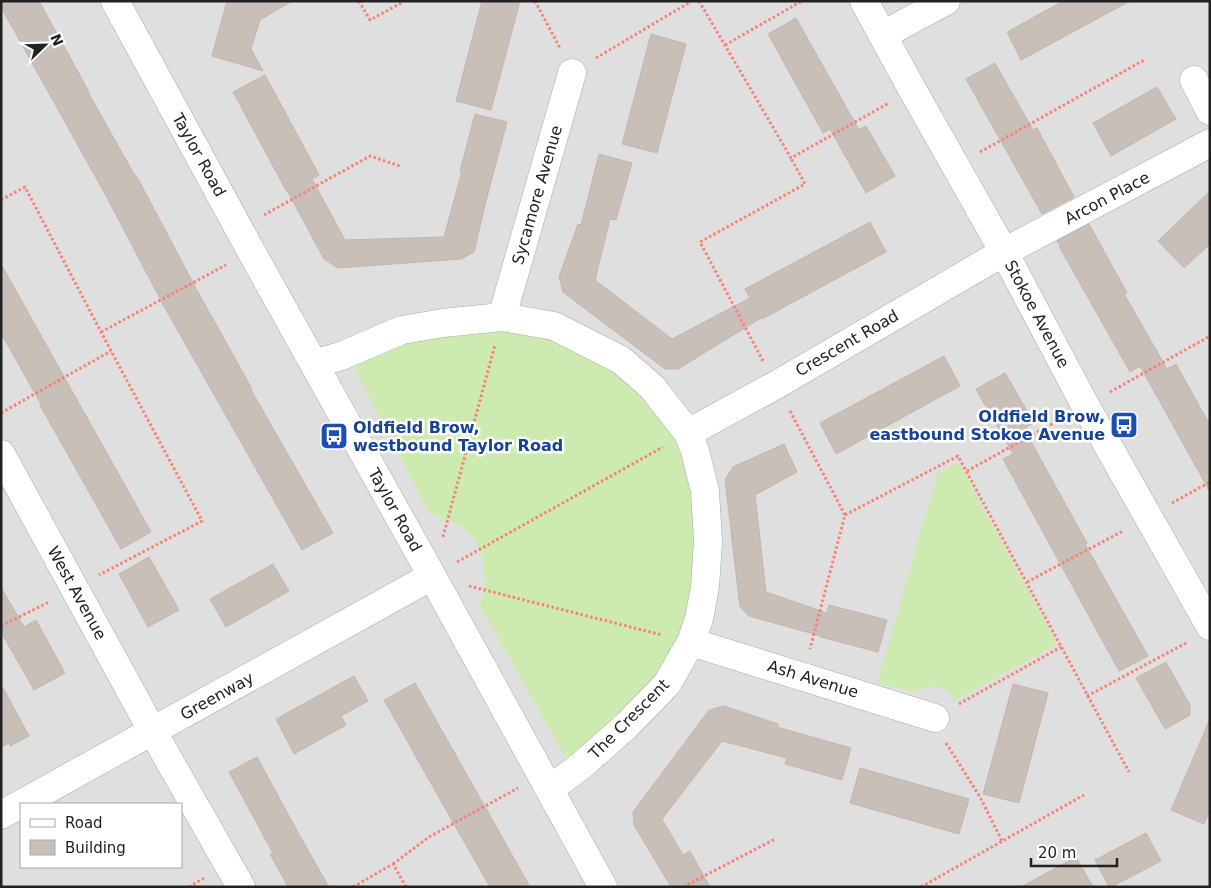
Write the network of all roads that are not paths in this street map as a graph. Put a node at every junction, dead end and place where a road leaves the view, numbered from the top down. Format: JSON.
{"nodes":[{"id":1,"x":864,"y":1,"type":"edge"},
{"id":2,"x":946,"y":1,"type":"edge"},
{"id":3,"x":116,"y":2,"type":"edge"},
{"id":4,"x":883,"y":36,"type":"junction"},
{"id":5,"x":572,"y":73,"type":"road end"},
{"id":6,"x":1194,"y":80,"type":"dead end"},
{"id":7,"x":1210,"y":111,"type":"edge"},
{"id":8,"x":1210,"y":143,"type":"edge"},
{"id":9,"x":1004,"y":252,"type":"junction"},
{"id":10,"x":502,"y":317,"type":"junction"},
{"id":11,"x":314,"y":364,"type":"junction"},
{"id":12,"x":688,"y":433,"type":"junction"},
{"id":13,"x":1,"y":454,"type":"edge"},
{"id":14,"x":432,"y":576,"type":"junction"},
{"id":15,"x":1201,"y":633,"type":"edge"},
{"id":16,"x":691,"y":642,"type":"junction"},
{"id":17,"x":935,"y":718,"type":"road end"},
{"id":18,"x":153,"y":732,"type":"junction"},
{"id":19,"x":546,"y":782,"type":"junction"},
{"id":20,"x":21,"y":803,"type":"edge"},
{"id":21,"x":20,"y":804,"type":"edge"},
{"id":22,"x":1,"y":814,"type":"edge"},
{"id":23,"x":241,"y":887,"type":"edge"},
{"id":24,"x":603,"y":887,"type":"edge"}],
"edges":[{"from":1,"to":4,"type":"street","name":"Stokoe Avenue"},
{"from":2,"to":4,"type":"street"},
{"from":3,"to":11,"type":"street","name":"Taylor Road"},
{"from":4,"to":9,"type":"street","name":"Stokoe Avenue"},
{"from":5,"to":10,"type":"street","name":"Sycamore Avenue"},
{"from":6,"to":7,"type":"street"},
{"from":8,"to":9,"type":"street","name":"Arcon Place"},
{"from":9,"to":12,"type":"street","name":"Crescent Road"},
{"from":9,"to":15,"type":"street","name":"Stokoe Avenue"},
{"from":10,"to":11,"type":"street","name":"The Crescent"},
{"from":10,"to":12,"type":"street","name":"The Crescent"},
{"from":11,"to":14,"type":"street","name":"Taylor Road"},
{"from":12,"to":16,"type":"street","name":"The Crescent"},
{"from":13,"to":18,"type":"street","name":"West Avenue"},
{"from":14,"to":18,"type":"street","name":"Greenway"},
{"from":14,"to":19,"type":"street","name":"Taylor Road"},
{"from":16,"to":17,"type":"street","name":"Ash Avenue"},
{"from":16,"to":19,"type":"street","name":"The Crescent"},
{"from":18,"to":20,"type":"street","name":"Greenway"},
{"from":18,"to":23,"type":"street","name":"West Avenue"},
{"from":19,"to":24,"type":"street","name":"Taylor Road"},
{"from":21,"to":22,"type":"street","name":"Greenway"}]}
